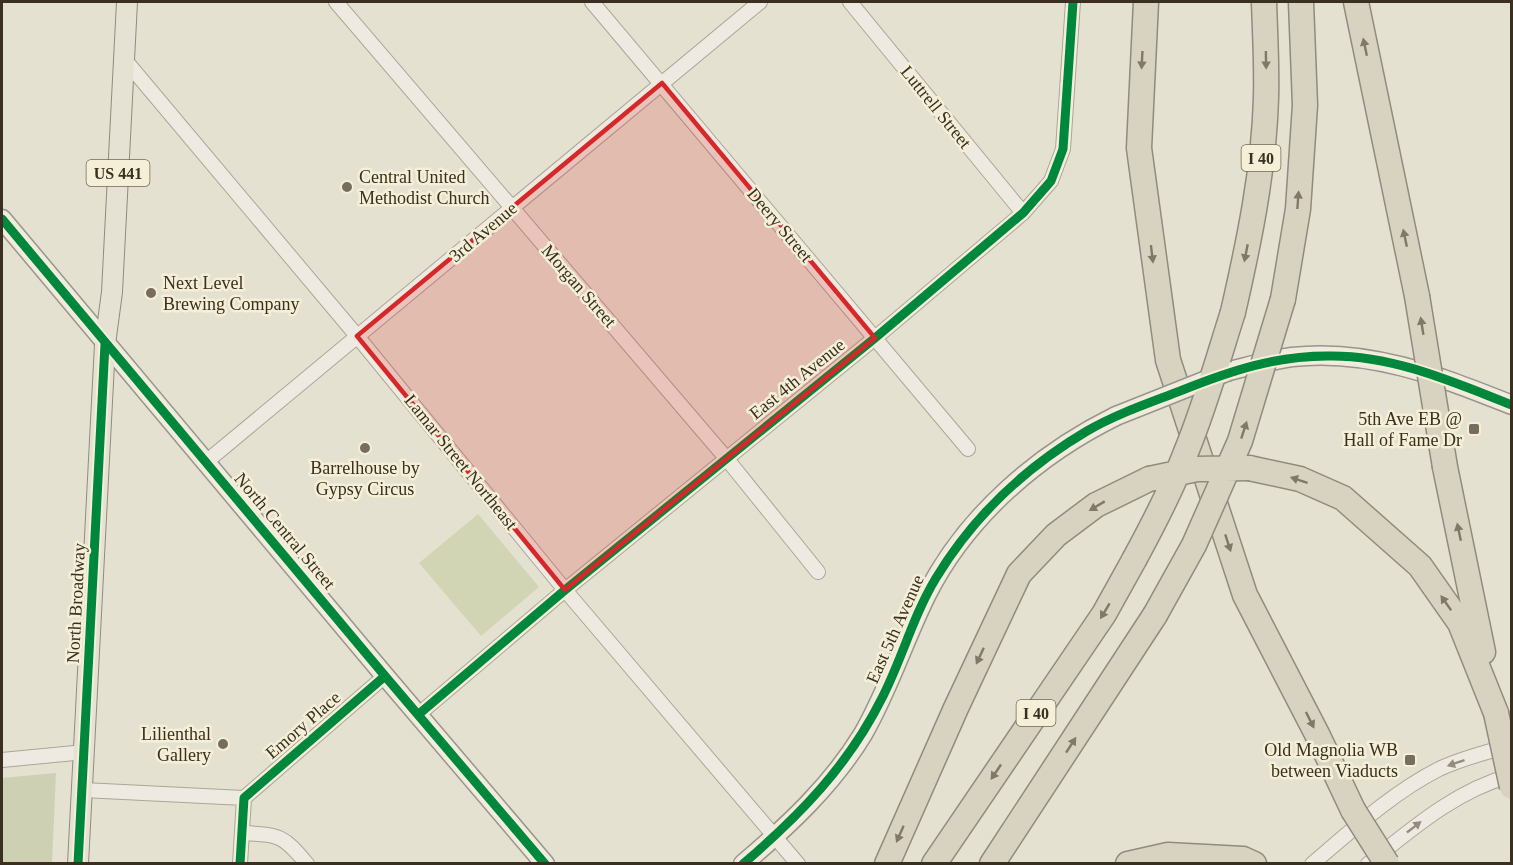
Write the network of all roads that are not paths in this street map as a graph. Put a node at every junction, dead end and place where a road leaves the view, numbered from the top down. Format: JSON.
{"nodes":[{"id":1,"x":127,"y":2,"type":"edge"},
{"id":2,"x":336,"y":2,"type":"edge"},
{"id":3,"x":592,"y":2,"type":"edge"},
{"id":4,"x":760,"y":2,"type":"edge"},
{"id":5,"x":850,"y":2,"type":"edge"},
{"id":6,"x":1072,"y":2,"type":"edge"},
{"id":7,"x":1146,"y":2,"type":"edge"},
{"id":8,"x":1264,"y":2,"type":"edge"},
{"id":9,"x":1301,"y":2,"type":"edge"},
{"id":10,"x":1356,"y":2,"type":"edge"},
{"id":11,"x":125,"y":60,"type":"junction"},
{"id":12,"x":662,"y":83,"type":"junction"},
{"id":13,"x":512,"y":208,"type":"junction"},
{"id":14,"x":1023,"y":213,"type":"junction"},
{"id":15,"x":2,"y":221,"type":"edge"},
{"id":16,"x":357,"y":336,"type":"junction"},
{"id":17,"x":874,"y":338,"type":"junction"},
{"id":18,"x":105,"y":344,"type":"junction"},
{"id":19,"x":1512,"y":405,"type":"edge"},
{"id":20,"x":968,"y":449,"type":"dead end"},
{"id":21,"x":726,"y":458,"type":"junction"},
{"id":22,"x":206,"y":462,"type":"junction"},
{"id":23,"x":818,"y":572,"type":"dead end"},
{"id":24,"x":565,"y":590,"type":"junction"},
{"id":25,"x":385,"y":676,"type":"junction"},
{"id":26,"x":1496,"y":713,"type":"junction"},
{"id":27,"x":419,"y":714,"type":"junction"},
{"id":28,"x":1512,"y":745,"type":"edge"},
{"id":29,"x":85,"y":752,"type":"junction"},
{"id":30,"x":2,"y":760,"type":"edge"},
{"id":31,"x":1512,"y":774,"type":"edge"},
{"id":32,"x":1512,"y":787,"type":"edge"},
{"id":33,"x":83,"y":790,"type":"junction"},
{"id":34,"x":244,"y":798,"type":"junction"},
{"id":35,"x":243,"y":833,"type":"junction"},
{"id":36,"x":774,"y":837,"type":"junction"},
{"id":37,"x":1248,"y":861,"type":"edge"},
{"id":38,"x":78,"y":864,"type":"edge"},
{"id":39,"x":240,"y":864,"type":"edge"},
{"id":40,"x":307,"y":864,"type":"edge"},
{"id":41,"x":545,"y":864,"type":"edge"},
{"id":42,"x":743,"y":864,"type":"edge"},
{"id":43,"x":798,"y":864,"type":"edge"},
{"id":44,"x":887,"y":864,"type":"edge"},
{"id":45,"x":934,"y":864,"type":"edge"},
{"id":46,"x":992,"y":864,"type":"edge"},
{"id":47,"x":1128,"y":864,"type":"edge"},
{"id":48,"x":1312,"y":864,"type":"edge"},
{"id":49,"x":1368,"y":864,"type":"edge"},
{"id":50,"x":1387,"y":864,"type":"edge"}],
"edges":[{"from":1,"to":11,"type":"main road","name":"North Broadway","number":"US 441"},
{"from":2,"to":13,"type":"street","name":"Morgan Street"},
{"from":3,"to":12,"type":"street","name":"Deery Street"},
{"from":4,"to":12,"type":"street","name":"3rd Avenue"},
{"from":5,"to":14,"type":"street","name":"Luttrell Street"},
{"from":6,"to":14,"type":"street","name":"East 4th Avenue"},
{"from":7,"to":50,"type":"highway","one_way":true,"bridge":true},
{"from":8,"to":45,"type":"highway","number":"I 40","one_way":true,"bridge":true},
{"from":46,"to":9,"type":"highway","number":"I 40","one_way":true,"bridge":true},
{"from":26,"to":10,"type":"highway","one_way":true,"bridge":true},
{"from":11,"to":16,"type":"street","name":"Lamar Street Northeast"},
{"from":11,"to":18,"type":"main road","name":"North Broadway","number":"US 441"},
{"from":12,"to":13,"type":"street","name":"3rd Avenue"},
{"from":12,"to":17,"type":"street","name":"Deery Street"},
{"from":13,"to":16,"type":"street","name":"3rd Avenue"},
{"from":13,"to":21,"type":"street","name":"Morgan Street"},
{"from":14,"to":17,"type":"street","name":"East 4th Avenue"},
{"from":15,"to":18,"type":"main road","name":"North Central Street"},
{"from":16,"to":22,"type":"street","name":"3rd Avenue"},
{"from":16,"to":24,"type":"street","name":"Lamar Street Northeast"},
{"from":17,"to":20,"type":"street","name":"Deery Street"},
{"from":17,"to":21,"type":"street","name":"East 4th Avenue"},
{"from":18,"to":22,"type":"main road","name":"North Central Street"},
{"from":18,"to":29,"type":"main road","name":"North Broadway","number":"US 441"},
{"from":19,"to":36,"type":"main road","name":"East 5th Avenue","bridge":true},
{"from":21,"to":23,"type":"street","name":"Morgan Street"},
{"from":21,"to":24,"type":"street","name":"East 4th Avenue"},
{"from":22,"to":25,"type":"main road","name":"North Central Street"},
{"from":24,"to":27,"type":"street","name":"East 4th Avenue"},
{"from":24,"to":36,"type":"street","name":"Lamar Street Northeast"},
{"from":25,"to":27,"type":"main road","name":"North Central Street"},
{"from":25,"to":34,"type":"street","name":"Emory Place"},
{"from":26,"to":32,"type":"highway","bridge":true},
{"from":26,"to":44,"type":"highway","one_way":true,"bridge":true},
{"from":27,"to":41,"type":"main road","name":"North Central Street"},
{"from":28,"to":48,"type":"street","one_way":true},
{"from":29,"to":30,"type":"street"},
{"from":29,"to":33,"type":"main road","name":"North Broadway","number":"US 441"},
{"from":49,"to":31,"type":"street","one_way":true},
{"from":33,"to":34,"type":"street"},
{"from":33,"to":38,"type":"main road","name":"North Broadway","number":"US 441"},
{"from":34,"to":35,"type":"street"},
{"from":35,"to":39,"type":"street"},
{"from":35,"to":40,"type":"street"},
{"from":36,"to":42,"type":"main road","name":"East 5th Avenue"},
{"from":36,"to":43,"type":"street","name":"Lamar Street Northeast"},
{"from":37,"to":47,"type":"highway"}]}
